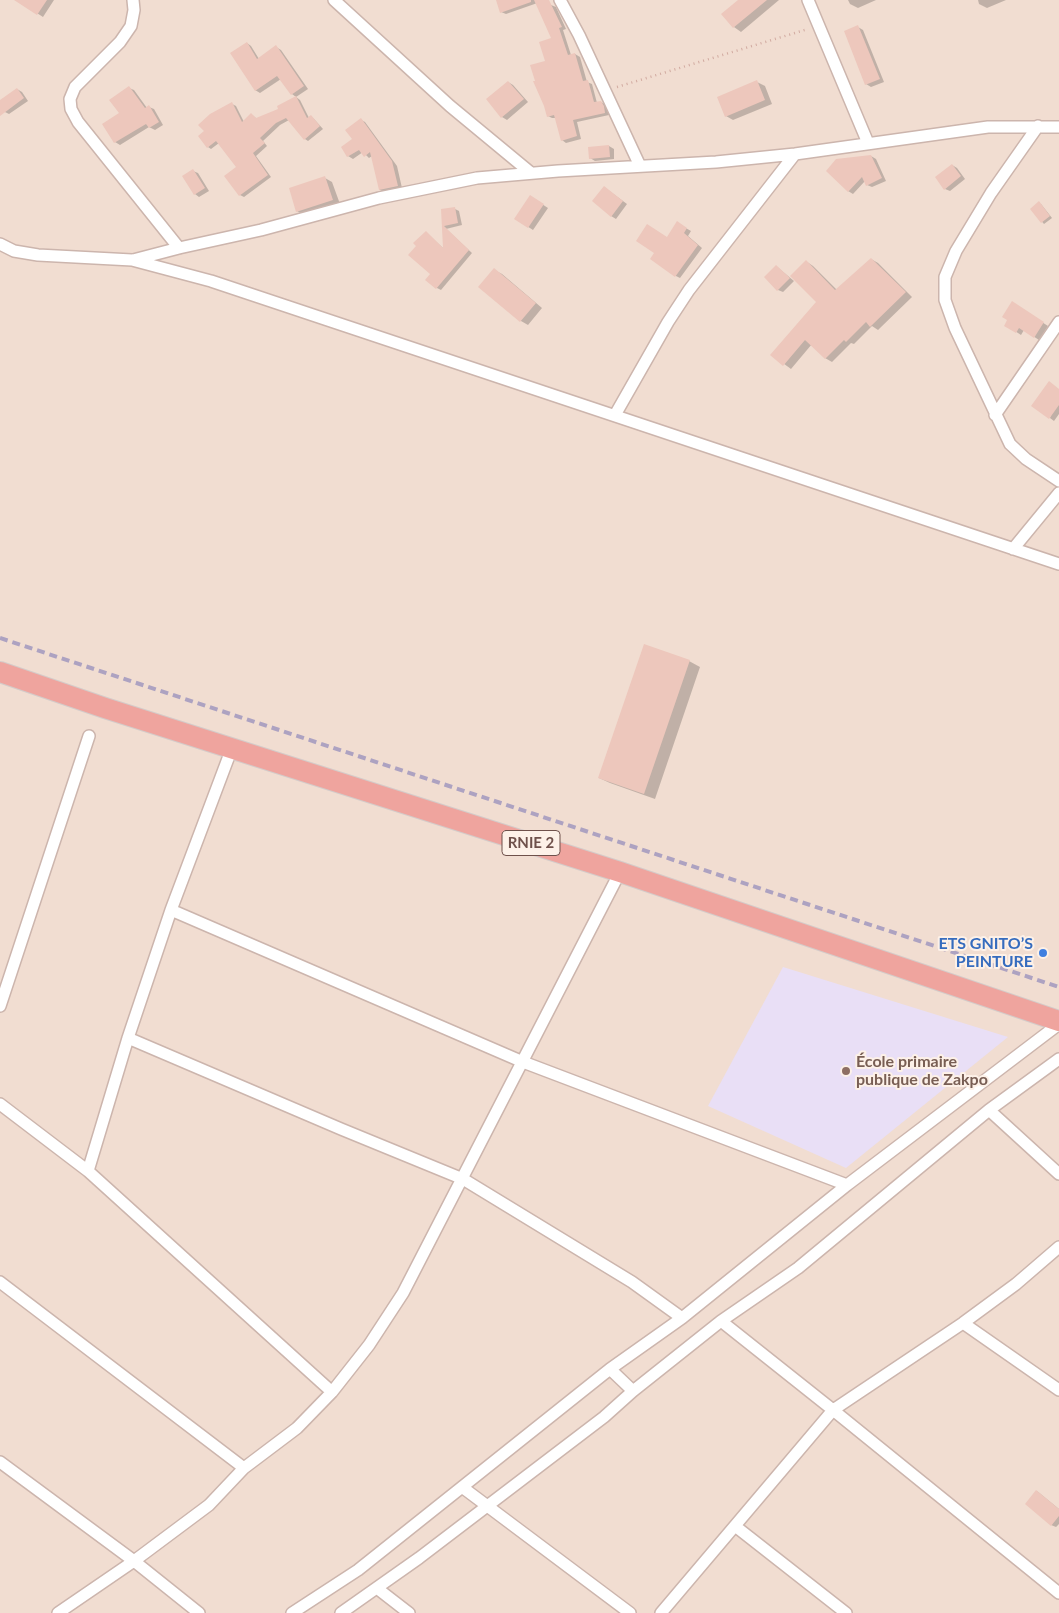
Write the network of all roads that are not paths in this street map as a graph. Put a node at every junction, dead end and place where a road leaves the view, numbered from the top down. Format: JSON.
{"nodes":[{"id":1,"x":133,"y":0,"type":"edge"},
{"id":2,"x":334,"y":0,"type":"edge"},
{"id":3,"x":560,"y":0,"type":"edge"},
{"id":4,"x":808,"y":0,"type":"edge"},
{"id":5,"x":1038,"y":126,"type":"junction"},
{"id":6,"x":1059,"y":127,"type":"edge"},
{"id":7,"x":868,"y":144,"type":"junction"},
{"id":8,"x":795,"y":154,"type":"junction"},
{"id":9,"x":640,"y":166,"type":"junction"},
{"id":10,"x":530,"y":173,"type":"junction"},
{"id":11,"x":0,"y":244,"type":"edge"},
{"id":12,"x":179,"y":248,"type":"junction"},
{"id":13,"x":132,"y":260,"type":"junction"},
{"id":14,"x":1059,"y":322,"type":"edge"},
{"id":15,"x":995,"y":414,"type":"junction"},
{"id":16,"x":615,"y":415,"type":"junction"},
{"id":17,"x":1059,"y":481,"type":"edge"},
{"id":18,"x":1059,"y":493,"type":"edge"},
{"id":19,"x":1013,"y":549,"type":"junction"},
{"id":20,"x":1059,"y":564,"type":"edge"},
{"id":21,"x":0,"y":672,"type":"edge"},
{"id":22,"x":89,"y":736,"type":"dead end"},
{"id":23,"x":232,"y":748,"type":"junction"},
{"id":24,"x":620,"y":872,"type":"junction"},
{"id":25,"x":171,"y":910,"type":"junction"},
{"id":26,"x":0,"y":1006,"type":"edge"},
{"id":27,"x":1059,"y":1022,"type":"edge"},
{"id":28,"x":128,"y":1038,"type":"junction"},
{"id":29,"x":1059,"y":1059,"type":"edge"},
{"id":30,"x":523,"y":1062,"type":"junction"},
{"id":31,"x":0,"y":1104,"type":"edge"},
{"id":32,"x":989,"y":1110,"type":"junction"},
{"id":33,"x":88,"y":1171,"type":"junction"},
{"id":34,"x":1059,"y":1174,"type":"edge"},
{"id":35,"x":463,"y":1179,"type":"junction"},
{"id":36,"x":847,"y":1185,"type":"junction"},
{"id":37,"x":1059,"y":1246,"type":"edge"},
{"id":38,"x":0,"y":1282,"type":"edge"},
{"id":39,"x":682,"y":1318,"type":"junction"},
{"id":40,"x":720,"y":1321,"type":"junction"},
{"id":41,"x":963,"y":1323,"type":"junction"},
{"id":42,"x":610,"y":1369,"type":"junction"},
{"id":43,"x":1059,"y":1390,"type":"edge"},
{"id":44,"x":633,"y":1391,"type":"junction"},
{"id":45,"x":332,"y":1392,"type":"junction"},
{"id":46,"x":833,"y":1410,"type":"junction"},
{"id":47,"x":0,"y":1462,"type":"edge"},
{"id":48,"x":244,"y":1468,"type":"junction"},
{"id":49,"x":462,"y":1487,"type":"junction"},
{"id":50,"x":487,"y":1506,"type":"junction"},
{"id":51,"x":735,"y":1526,"type":"junction"},
{"id":52,"x":134,"y":1561,"type":"junction"},
{"id":53,"x":378,"y":1589,"type":"junction"},
{"id":54,"x":1059,"y":1593,"type":"edge"},
{"id":55,"x":58,"y":1613,"type":"edge"},
{"id":56,"x":199,"y":1613,"type":"edge"},
{"id":57,"x":292,"y":1613,"type":"edge"},
{"id":58,"x":341,"y":1613,"type":"edge"},
{"id":59,"x":409,"y":1613,"type":"edge"},
{"id":60,"x":630,"y":1613,"type":"edge"},
{"id":61,"x":661,"y":1613,"type":"edge"},
{"id":62,"x":846,"y":1613,"type":"edge"}],
"edges":[{"from":1,"to":12,"type":"street"},
{"from":2,"to":10,"type":"street"},
{"from":3,"to":9,"type":"street"},
{"from":4,"to":7,"type":"street"},
{"from":5,"to":6,"type":"street"},
{"from":5,"to":7,"type":"street"},
{"from":5,"to":15,"type":"street"},
{"from":7,"to":8,"type":"street"},
{"from":8,"to":9,"type":"street"},
{"from":8,"to":16,"type":"street"},
{"from":9,"to":10,"type":"street"},
{"from":10,"to":12,"type":"street"},
{"from":11,"to":13,"type":"street"},
{"from":12,"to":13,"type":"street"},
{"from":13,"to":16,"type":"street"},
{"from":14,"to":15,"type":"street"},
{"from":15,"to":17,"type":"street"},
{"from":16,"to":19,"type":"street"},
{"from":18,"to":19,"type":"street"},
{"from":19,"to":20,"type":"street"},
{"from":21,"to":23,"type":"highway","number":"RNIE 2"},
{"from":22,"to":26,"type":"street"},
{"from":23,"to":24,"type":"highway","number":"RNIE 2"},
{"from":23,"to":25,"type":"street"},
{"from":24,"to":27,"type":"highway","number":"RNIE 2"},
{"from":24,"to":30,"type":"street"},
{"from":25,"to":28,"type":"street"},
{"from":25,"to":30,"type":"street"},
{"from":27,"to":36,"type":"street"},
{"from":28,"to":33,"type":"street"},
{"from":28,"to":35,"type":"street"},
{"from":29,"to":32,"type":"street"},
{"from":30,"to":35,"type":"street"},
{"from":30,"to":36,"type":"street"},
{"from":31,"to":33,"type":"street"},
{"from":32,"to":34,"type":"street"},
{"from":32,"to":40,"type":"street"},
{"from":33,"to":45,"type":"street"},
{"from":35,"to":39,"type":"street"},
{"from":35,"to":45,"type":"street"},
{"from":36,"to":39,"type":"street"},
{"from":37,"to":41,"type":"street"},
{"from":38,"to":48,"type":"street"},
{"from":39,"to":42,"type":"street"},
{"from":40,"to":44,"type":"street"},
{"from":40,"to":46,"type":"street"},
{"from":41,"to":43,"type":"street"},
{"from":41,"to":46,"type":"street"},
{"from":42,"to":44,"type":"street"},
{"from":42,"to":49,"type":"street"},
{"from":44,"to":50,"type":"street"},
{"from":45,"to":48,"type":"street"},
{"from":46,"to":51,"type":"street"},
{"from":46,"to":54,"type":"street"},
{"from":47,"to":52,"type":"street"},
{"from":48,"to":52,"type":"street"},
{"from":49,"to":50,"type":"street"},
{"from":49,"to":57,"type":"street"},
{"from":50,"to":53,"type":"street"},
{"from":50,"to":60,"type":"street"},
{"from":51,"to":61,"type":"street"},
{"from":51,"to":62,"type":"street"},
{"from":52,"to":55,"type":"street"},
{"from":52,"to":56,"type":"street"},
{"from":53,"to":58,"type":"street"},
{"from":53,"to":59,"type":"street"}]}
